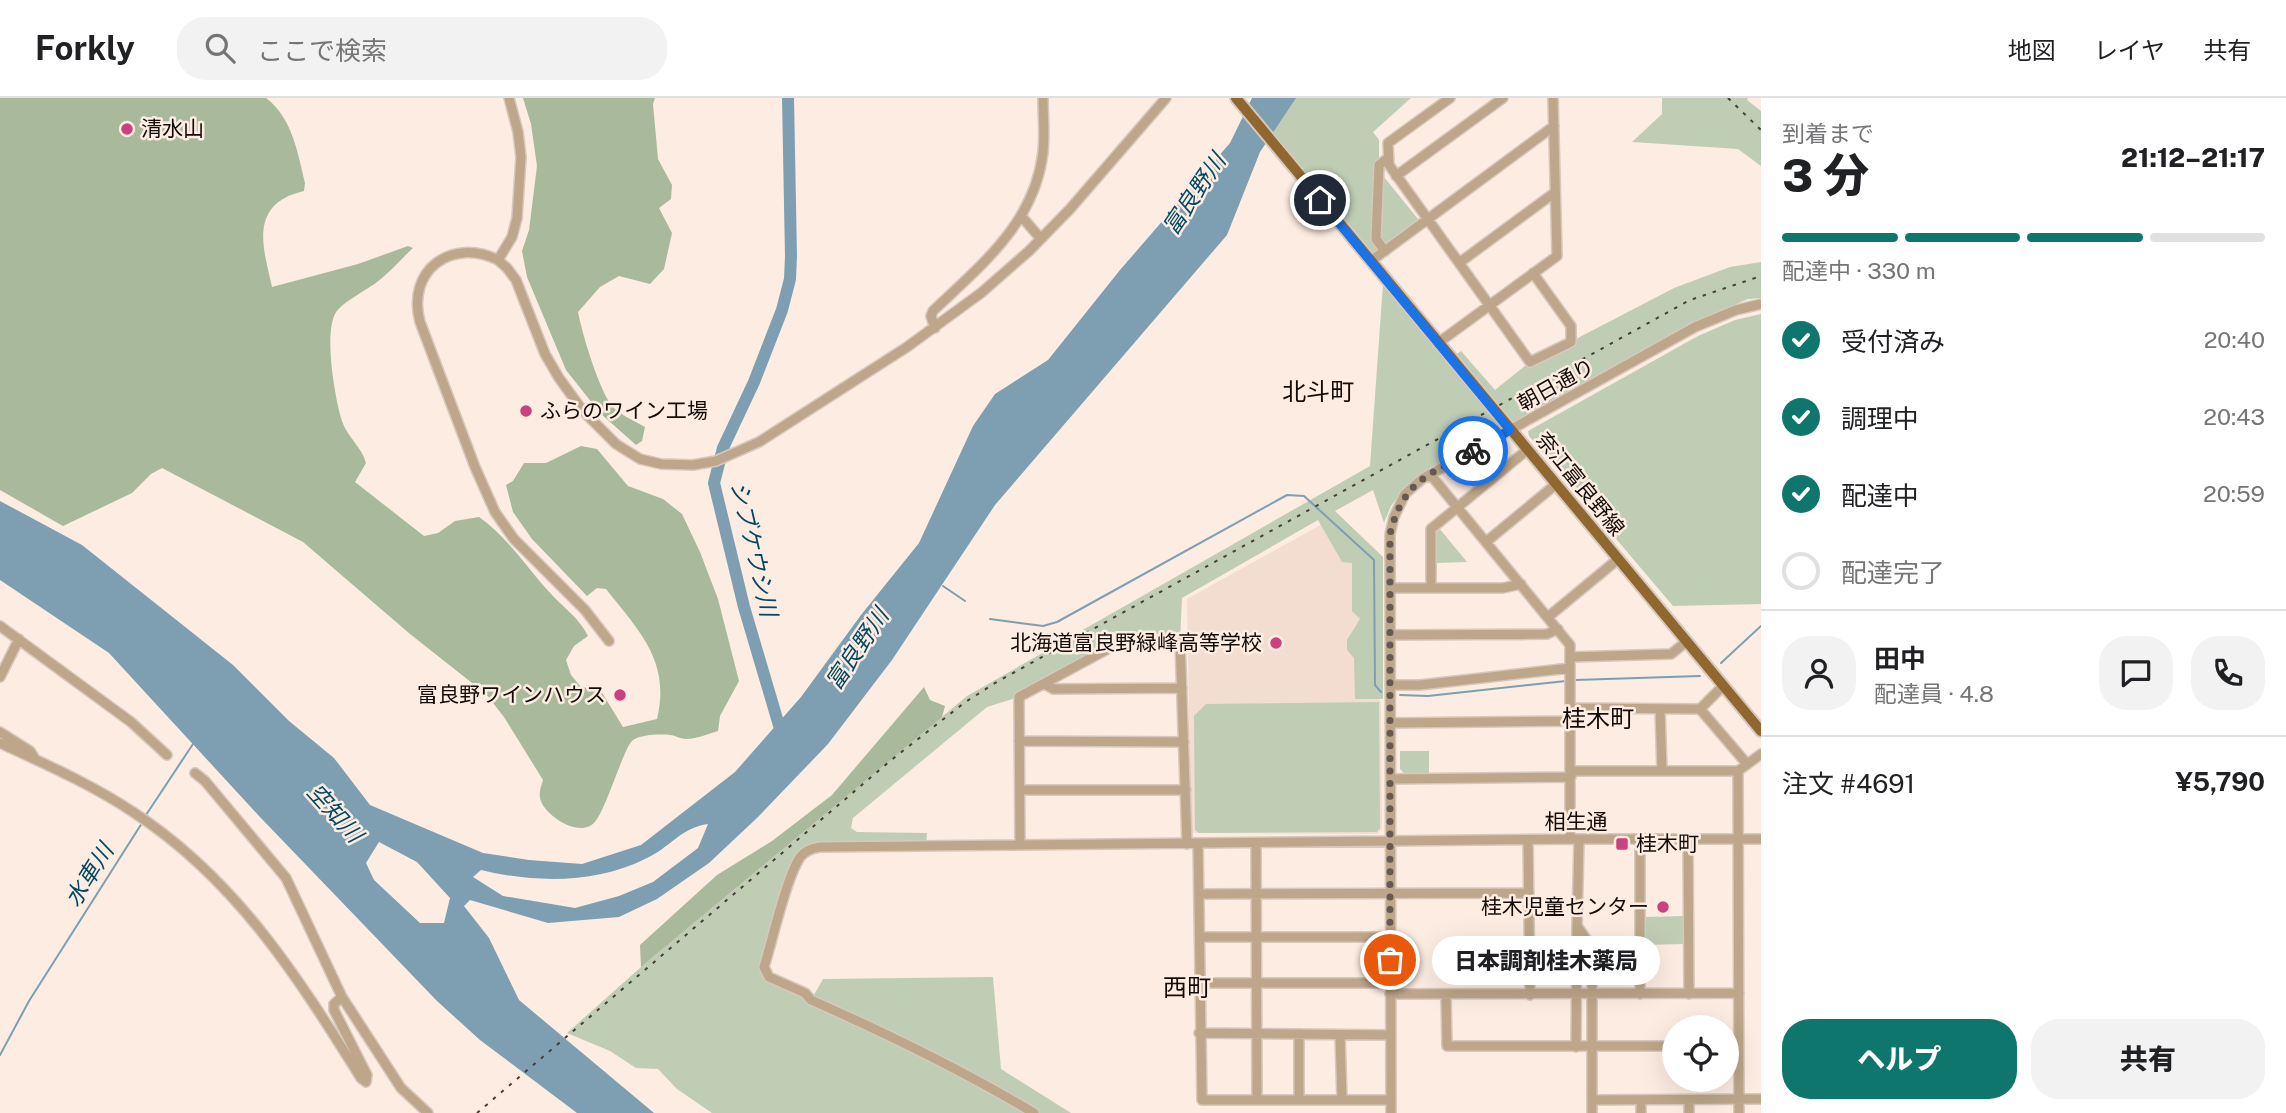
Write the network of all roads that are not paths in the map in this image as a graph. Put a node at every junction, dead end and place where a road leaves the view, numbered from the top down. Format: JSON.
{"nodes":[{"id":1,"x":509,"y":98,"type":"edge"},
{"id":2,"x":1042,"y":98,"type":"edge"},
{"id":3,"x":1166,"y":98,"type":"edge"},
{"id":4,"x":1236,"y":98,"type":"edge"},
{"id":5,"x":1450,"y":98,"type":"edge"},
{"id":6,"x":1503,"y":98,"type":"edge"},
{"id":7,"x":1553,"y":98,"type":"edge"},
{"id":8,"x":1554,"y":126,"type":"junction"},
{"id":9,"x":1388,"y":158,"type":"junction"},
{"id":10,"x":1396,"y":176,"type":"junction"},
{"id":11,"x":1554,"y":193,"type":"junction"},
{"id":12,"x":1022,"y":217,"type":"junction"},
{"id":13,"x":1427,"y":219,"type":"junction"},
{"id":14,"x":1041,"y":239,"type":"junction"},
{"id":15,"x":1385,"y":250,"type":"junction"},
{"id":16,"x":498,"y":260,"type":"junction"},
{"id":17,"x":1371,"y":261,"type":"junction"},
{"id":18,"x":1459,"y":263,"type":"junction"},
{"id":19,"x":1533,"y":273,"type":"junction"},
{"id":20,"x":1761,"y":304,"type":"edge"},
{"id":21,"x":1489,"y":306,"type":"junction"},
{"id":22,"x":935,"y":328,"type":"junction"},
{"id":23,"x":1438,"y":343,"type":"junction"},
{"id":24,"x":1510,"y":430,"type":"junction"},
{"id":25,"x":1527,"y":450,"type":"junction"},
{"id":26,"x":1430,"y":474,"type":"junction"},
{"id":27,"x":1555,"y":485,"type":"junction"},
{"id":28,"x":1456,"y":508,"type":"junction"},
{"id":29,"x":1486,"y":542,"type":"junction"},
{"id":30,"x":1617,"y":560,"type":"junction"},
{"id":31,"x":1521,"y":584,"type":"junction"},
{"id":32,"x":1390,"y":588,"type":"junction"},
{"id":33,"x":1431,"y":588,"type":"junction"},
{"id":34,"x":1548,"y":617,"type":"junction"},
{"id":35,"x":0,"y":626,"type":"edge"},
{"id":36,"x":1558,"y":629,"type":"junction"},
{"id":37,"x":1391,"y":635,"type":"junction"},
{"id":38,"x":19,"y":639,"type":"junction"},
{"id":39,"x":608,"y":641,"type":"dead end"},
{"id":40,"x":1686,"y":642,"type":"junction"},
{"id":41,"x":1571,"y":657,"type":"junction"},
{"id":42,"x":1570,"y":676,"type":"junction"},
{"id":43,"x":0,"y":677,"type":"edge"},
{"id":44,"x":1045,"y":684,"type":"junction"},
{"id":45,"x":1390,"y":685,"type":"junction"},
{"id":46,"x":1723,"y":686,"type":"junction"},
{"id":47,"x":1182,"y":688,"type":"junction"},
{"id":48,"x":1570,"y":708,"type":"junction"},
{"id":49,"x":1660,"y":709,"type":"junction"},
{"id":50,"x":1700,"y":709,"type":"junction"},
{"id":51,"x":1570,"y":721,"type":"junction"},
{"id":52,"x":1390,"y":723,"type":"junction"},
{"id":53,"x":1759,"y":723,"type":"edge"},
{"id":54,"x":0,"y":732,"type":"edge"},
{"id":55,"x":1018,"y":741,"type":"junction"},
{"id":56,"x":1184,"y":742,"type":"junction"},
{"id":57,"x":0,"y":743,"type":"edge"},
{"id":58,"x":1761,"y":754,"type":"edge"},
{"id":59,"x":167,"y":755,"type":"dead end"},
{"id":60,"x":34,"y":759,"type":"junction"},
{"id":61,"x":1747,"y":764,"type":"junction"},
{"id":62,"x":1662,"y":771,"type":"junction"},
{"id":63,"x":1738,"y":771,"type":"junction"},
{"id":64,"x":195,"y":773,"type":"dead end"},
{"id":65,"x":1571,"y":774,"type":"junction"},
{"id":66,"x":1391,"y":779,"type":"junction"},
{"id":67,"x":1020,"y":790,"type":"junction"},
{"id":68,"x":1186,"y":790,"type":"junction"},
{"id":69,"x":1575,"y":839,"type":"junction"},
{"id":70,"x":1640,"y":839,"type":"junction"},
{"id":71,"x":1688,"y":839,"type":"junction"},
{"id":72,"x":1740,"y":839,"type":"junction"},
{"id":73,"x":1761,"y":839,"type":"edge"},
{"id":74,"x":1528,"y":840,"type":"junction"},
{"id":75,"x":1391,"y":841,"type":"junction"},
{"id":76,"x":1256,"y":843,"type":"junction"},
{"id":77,"x":1187,"y":844,"type":"junction"},
{"id":78,"x":1198,"y":844,"type":"junction"},
{"id":79,"x":1020,"y":845,"type":"junction"},
{"id":80,"x":1529,"y":893,"type":"junction"},
{"id":81,"x":1200,"y":894,"type":"junction"},
{"id":82,"x":1256,"y":895,"type":"junction"},
{"id":83,"x":1391,"y":895,"type":"junction"},
{"id":84,"x":1577,"y":926,"type":"junction"},
{"id":85,"x":1200,"y":936,"type":"junction"},
{"id":86,"x":1256,"y":937,"type":"junction"},
{"id":87,"x":1390,"y":937,"type":"junction"},
{"id":88,"x":1199,"y":983,"type":"junction"},
{"id":89,"x":1257,"y":983,"type":"junction"},
{"id":90,"x":1390,"y":983,"type":"junction"},
{"id":91,"x":1739,"y":993,"type":"junction"},
{"id":92,"x":1390,"y":994,"type":"junction"},
{"id":93,"x":1640,"y":994,"type":"junction"},
{"id":94,"x":1689,"y":994,"type":"junction"},
{"id":95,"x":1447,"y":995,"type":"junction"},
{"id":96,"x":1531,"y":995,"type":"junction"},
{"id":97,"x":1576,"y":995,"type":"junction"},
{"id":98,"x":1591,"y":995,"type":"junction"},
{"id":99,"x":342,"y":997,"type":"junction"},
{"id":100,"x":1739,"y":1015,"type":"edge"},
{"id":101,"x":1199,"y":1033,"type":"junction"},
{"id":102,"x":1258,"y":1034,"type":"junction"},
{"id":103,"x":1299,"y":1034,"type":"junction"},
{"id":104,"x":1340,"y":1035,"type":"junction"},
{"id":105,"x":1391,"y":1035,"type":"junction"},
{"id":106,"x":1662,"y":1046,"type":"edge"},
{"id":107,"x":1576,"y":1048,"type":"junction"},
{"id":108,"x":1591,"y":1048,"type":"junction"},
{"id":109,"x":1739,"y":1092,"type":"edge"},
{"id":110,"x":1739,"y":1099,"type":"junction"},
{"id":111,"x":1761,"y":1099,"type":"edge"},
{"id":112,"x":1257,"y":1100,"type":"junction"},
{"id":113,"x":1299,"y":1100,"type":"junction"},
{"id":114,"x":1342,"y":1100,"type":"junction"},
{"id":115,"x":1391,"y":1100,"type":"junction"},
{"id":116,"x":1592,"y":1100,"type":"junction"},
{"id":117,"x":1641,"y":1100,"type":"junction"},
{"id":118,"x":1689,"y":1100,"type":"junction"},
{"id":119,"x":428,"y":1113,"type":"edge"},
{"id":120,"x":1034,"y":1113,"type":"edge"},
{"id":121,"x":1391,"y":1113,"type":"edge"},
{"id":122,"x":1592,"y":1113,"type":"edge"},
{"id":123,"x":1641,"y":1113,"type":"edge"},
{"id":124,"x":1689,"y":1113,"type":"edge"},
{"id":125,"x":1740,"y":1113,"type":"edge"}],
"edges":[{"from":1,"to":16,"type":"street"},
{"from":2,"to":12,"type":"street"},
{"from":3,"to":14,"type":"street"},
{"from":4,"to":17,"type":"main road","name":"奈江富良野線"},
{"from":5,"to":9,"type":"street"},
{"from":6,"to":10,"type":"street"},
{"from":7,"to":8,"type":"street"},
{"from":8,"to":11,"type":"street"},
{"from":8,"to":13,"type":"street"},
{"from":9,"to":10,"type":"street"},
{"from":9,"to":15,"type":"street"},
{"from":10,"to":13,"type":"street"},
{"from":11,"to":18,"type":"street"},
{"from":11,"to":19,"type":"street"},
{"from":12,"to":14,"type":"street"},
{"from":12,"to":22,"type":"street"},
{"from":13,"to":15,"type":"street"},
{"from":13,"to":18,"type":"street"},
{"from":14,"to":22,"type":"street"},
{"from":15,"to":17,"type":"street"},
{"from":16,"to":22,"type":"street"},
{"from":16,"to":39,"type":"street"},
{"from":17,"to":23,"type":"main road","name":"奈江富良野線"},
{"from":18,"to":21,"type":"street"},
{"from":19,"to":21,"type":"street"},
{"from":19,"to":21,"type":"street"},
{"from":20,"to":24,"type":"street","name":"朝日通り"},
{"from":21,"to":23,"type":"street"},
{"from":23,"to":24,"type":"main road","name":"奈江富良野線"},
{"from":24,"to":25,"type":"main road","name":"奈江富良野線"},
{"from":24,"to":26,"type":"street","name":"朝日通り"},
{"from":25,"to":27,"type":"main road","name":"奈江富良野線"},
{"from":25,"to":28,"type":"street"},
{"from":26,"to":28,"type":"street"},
{"from":26,"to":32,"type":"street","name":"朝日通り"},
{"from":27,"to":29,"type":"street"},
{"from":27,"to":30,"type":"main road","name":"奈江富良野線"},
{"from":28,"to":29,"type":"street"},
{"from":28,"to":33,"type":"street"},
{"from":29,"to":31,"type":"street"},
{"from":30,"to":34,"type":"street"},
{"from":30,"to":40,"type":"main road","name":"奈江富良野線"},
{"from":31,"to":33,"type":"street"},
{"from":31,"to":34,"type":"street"},
{"from":32,"to":33,"type":"street"},
{"from":32,"to":37,"type":"street","name":"朝日通り"},
{"from":34,"to":36,"type":"street"},
{"from":35,"to":38,"type":"street"},
{"from":36,"to":37,"type":"street"},
{"from":36,"to":41,"type":"street"},
{"from":37,"to":45,"type":"street","name":"朝日通り"},
{"from":38,"to":43,"type":"street"},
{"from":38,"to":59,"type":"street"},
{"from":40,"to":41,"type":"street"},
{"from":40,"to":46,"type":"main road","name":"奈江富良野線"},
{"from":41,"to":42,"type":"street"},
{"from":42,"to":45,"type":"street"},
{"from":42,"to":48,"type":"street"},
{"from":44,"to":47,"type":"street"},
{"from":44,"to":47,"type":"street"},
{"from":44,"to":55,"type":"street"},
{"from":45,"to":52,"type":"street","name":"朝日通り"},
{"from":46,"to":50,"type":"street"},
{"from":46,"to":53,"type":"main road","name":"奈江富良野線"},
{"from":47,"to":56,"type":"street"},
{"from":48,"to":49,"type":"street"},
{"from":48,"to":51,"type":"street"},
{"from":49,"to":50,"type":"street"},
{"from":49,"to":62,"type":"street"},
{"from":50,"to":61,"type":"street"},
{"from":51,"to":52,"type":"street"},
{"from":51,"to":65,"type":"street"},
{"from":52,"to":66,"type":"street","name":"朝日通り"},
{"from":54,"to":60,"type":"street"},
{"from":55,"to":56,"type":"street"},
{"from":55,"to":67,"type":"street"},
{"from":56,"to":68,"type":"street"},
{"from":57,"to":60,"type":"street"},
{"from":58,"to":61,"type":"street"},
{"from":60,"to":99,"type":"street"},
{"from":61,"to":63,"type":"street"},
{"from":62,"to":63,"type":"street"},
{"from":62,"to":65,"type":"street"},
{"from":63,"to":72,"type":"street"},
{"from":64,"to":99,"type":"street"},
{"from":65,"to":66,"type":"street"},
{"from":65,"to":69,"type":"street"},
{"from":66,"to":75,"type":"street","name":"朝日通り"},
{"from":67,"to":68,"type":"street"},
{"from":67,"to":79,"type":"street"},
{"from":68,"to":77,"type":"street"},
{"from":69,"to":70,"type":"street","name":"相生通"},
{"from":69,"to":74,"type":"street","name":"相生通"},
{"from":69,"to":84,"type":"street"},
{"from":70,"to":71,"type":"street","name":"相生通"},
{"from":70,"to":93,"type":"street"},
{"from":71,"to":72,"type":"street","name":"相生通"},
{"from":71,"to":94,"type":"street"},
{"from":72,"to":73,"type":"street","name":"相生通"},
{"from":72,"to":91,"type":"street"},
{"from":74,"to":75,"type":"street","name":"相生通"},
{"from":74,"to":80,"type":"street"},
{"from":75,"to":76,"type":"street","name":"相生通"},
{"from":75,"to":83,"type":"street","name":"朝日通り"},
{"from":76,"to":78,"type":"street","name":"相生通"},
{"from":76,"to":82,"type":"street"},
{"from":77,"to":78,"type":"street","name":"相生通"},
{"from":77,"to":79,"type":"street","name":"相生通"},
{"from":78,"to":81,"type":"street"},
{"from":79,"to":120,"type":"street","name":"相生通"},
{"from":80,"to":83,"type":"street"},
{"from":80,"to":96,"type":"street"},
{"from":81,"to":82,"type":"street"},
{"from":81,"to":85,"type":"street"},
{"from":82,"to":83,"type":"street"},
{"from":82,"to":86,"type":"street"},
{"from":83,"to":87,"type":"street","name":"朝日通り"},
{"from":84,"to":97,"type":"street"},
{"from":84,"to":98,"type":"street"},
{"from":85,"to":86,"type":"street"},
{"from":85,"to":88,"type":"street"},
{"from":86,"to":87,"type":"street"},
{"from":86,"to":89,"type":"street"},
{"from":87,"to":90,"type":"street","name":"朝日通り"},
{"from":88,"to":89,"type":"street"},
{"from":88,"to":101,"type":"street"},
{"from":89,"to":90,"type":"street"},
{"from":89,"to":102,"type":"street"},
{"from":90,"to":92,"type":"street","name":"朝日通り"},
{"from":91,"to":94,"type":"street"},
{"from":91,"to":100,"type":"street"},
{"from":92,"to":95,"type":"street"},
{"from":92,"to":105,"type":"street","name":"朝日通り"},
{"from":93,"to":94,"type":"street"},
{"from":93,"to":98,"type":"street"},
{"from":95,"to":96,"type":"street"},
{"from":95,"to":107,"type":"street"},
{"from":96,"to":97,"type":"street"},
{"from":97,"to":98,"type":"street"},
{"from":97,"to":107,"type":"street"},
{"from":98,"to":108,"type":"street"},
{"from":99,"to":119,"type":"street"},
{"from":101,"to":102,"type":"street"},
{"from":101,"to":112,"type":"street"},
{"from":102,"to":103,"type":"street"},
{"from":102,"to":112,"type":"street"},
{"from":103,"to":104,"type":"street"},
{"from":103,"to":113,"type":"street"},
{"from":104,"to":105,"type":"street"},
{"from":104,"to":114,"type":"street"},
{"from":105,"to":115,"type":"street","name":"朝日通り"},
{"from":106,"to":108,"type":"street"},
{"from":107,"to":108,"type":"street"},
{"from":108,"to":116,"type":"street"},
{"from":109,"to":110,"type":"street"},
{"from":110,"to":111,"type":"street"},
{"from":110,"to":118,"type":"street"},
{"from":110,"to":125,"type":"street"},
{"from":112,"to":113,"type":"street"},
{"from":113,"to":114,"type":"street"},
{"from":114,"to":115,"type":"street"},
{"from":115,"to":121,"type":"street","name":"朝日通り"},
{"from":116,"to":117,"type":"street"},
{"from":116,"to":122,"type":"street"},
{"from":117,"to":118,"type":"street"},
{"from":117,"to":123,"type":"street"},
{"from":118,"to":124,"type":"street"}]}
